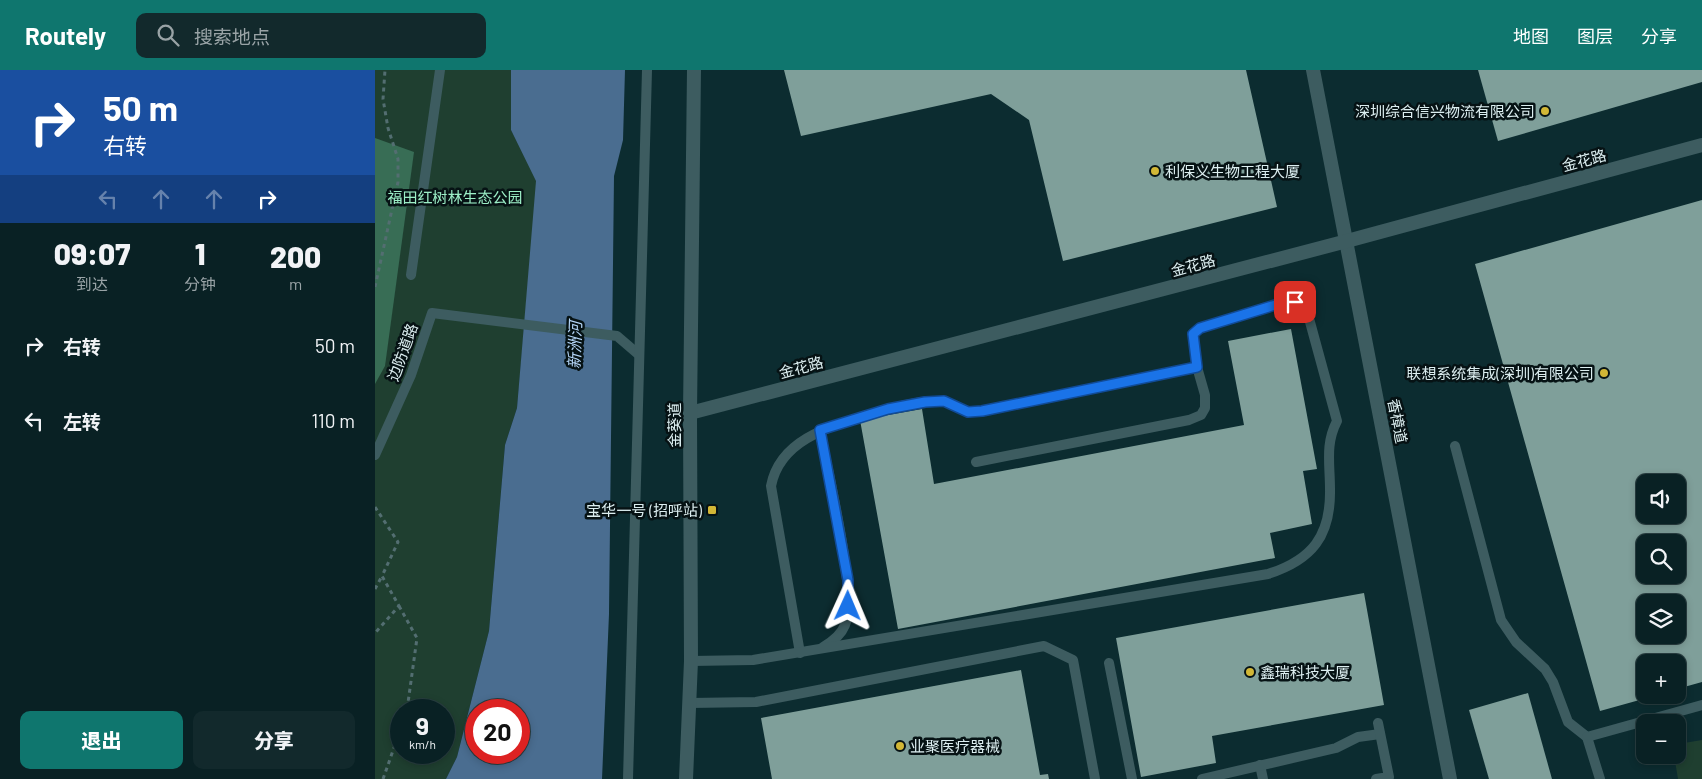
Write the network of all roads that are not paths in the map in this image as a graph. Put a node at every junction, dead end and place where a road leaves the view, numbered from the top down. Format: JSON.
{"nodes":[{"id":1,"x":440,"y":70,"type":"edge"},
{"id":2,"x":647,"y":70,"type":"edge"},
{"id":3,"x":694,"y":70,"type":"edge"},
{"id":4,"x":1313,"y":70,"type":"edge"},
{"id":5,"x":1702,"y":145,"type":"edge"},
{"id":6,"x":1347,"y":241,"type":"junction"},
{"id":7,"x":411,"y":275,"type":"dead end"},
{"id":8,"x":638,"y":354,"type":"junction"},
{"id":9,"x":1197,"y":367,"type":"junction"},
{"id":10,"x":691,"y":412,"type":"junction"},
{"id":11,"x":820,"y":430,"type":"junction"},
{"id":12,"x":1455,"y":446,"type":"dead end"},
{"id":13,"x":375,"y":455,"type":"edge"},
{"id":14,"x":976,"y":462,"type":"dead end"},
{"id":15,"x":818,"y":650,"type":"junction"},
{"id":16,"x":800,"y":653,"type":"junction"},
{"id":17,"x":691,"y":661,"type":"junction"},
{"id":18,"x":1109,"y":663,"type":"dead end"},
{"id":19,"x":690,"y":703,"type":"junction"},
{"id":20,"x":1702,"y":706,"type":"edge"},
{"id":21,"x":1378,"y":723,"type":"dead end"},
{"id":22,"x":1381,"y":734,"type":"junction"},
{"id":23,"x":1587,"y":737,"type":"junction"},
{"id":24,"x":1260,"y":766,"type":"junction"},
{"id":25,"x":628,"y":779,"type":"edge"},
{"id":26,"x":686,"y":779,"type":"edge"},
{"id":27,"x":1095,"y":779,"type":"edge"},
{"id":28,"x":1132,"y":779,"type":"edge"},
{"id":29,"x":1202,"y":779,"type":"edge"},
{"id":30,"x":1263,"y":779,"type":"edge"},
{"id":31,"x":1376,"y":779,"type":"edge"},
{"id":32,"x":1450,"y":779,"type":"edge"},
{"id":33,"x":1600,"y":779,"type":"edge"}],
"edges":[{"from":1,"to":7,"type":"lane"},
{"from":2,"to":8,"type":"lane"},
{"from":3,"to":10,"type":"street","name":"金葵道"},
{"from":4,"to":6,"type":"street","name":"香樟道"},
{"from":5,"to":6,"type":"street","name":"金花路"},
{"from":6,"to":10,"type":"street","name":"金花路"},
{"from":6,"to":32,"type":"street","name":"香樟道"},
{"from":8,"to":13,"type":"lane","name":"边防道路"},
{"from":8,"to":25,"type":"lane"},
{"from":9,"to":11,"type":"lane"},
{"from":9,"to":14,"type":"lane"},
{"from":9,"to":15,"type":"lane"},
{"from":10,"to":17,"type":"street","name":"金葵道"},
{"from":11,"to":15,"type":"lane"},
{"from":11,"to":16,"type":"lane"},
{"from":12,"to":23,"type":"lane"},
{"from":15,"to":16,"type":"lane"},
{"from":16,"to":17,"type":"lane"},
{"from":17,"to":19,"type":"street","name":"金葵道"},
{"from":18,"to":28,"type":"lane"},
{"from":19,"to":26,"type":"street","name":"金葵道"},
{"from":19,"to":27,"type":"lane"},
{"from":20,"to":23,"type":"lane"},
{"from":21,"to":22,"type":"lane"},
{"from":22,"to":24,"type":"lane"},
{"from":22,"to":31,"type":"lane"},
{"from":23,"to":33,"type":"lane"},
{"from":24,"to":29,"type":"lane"},
{"from":24,"to":30,"type":"lane"}]}
